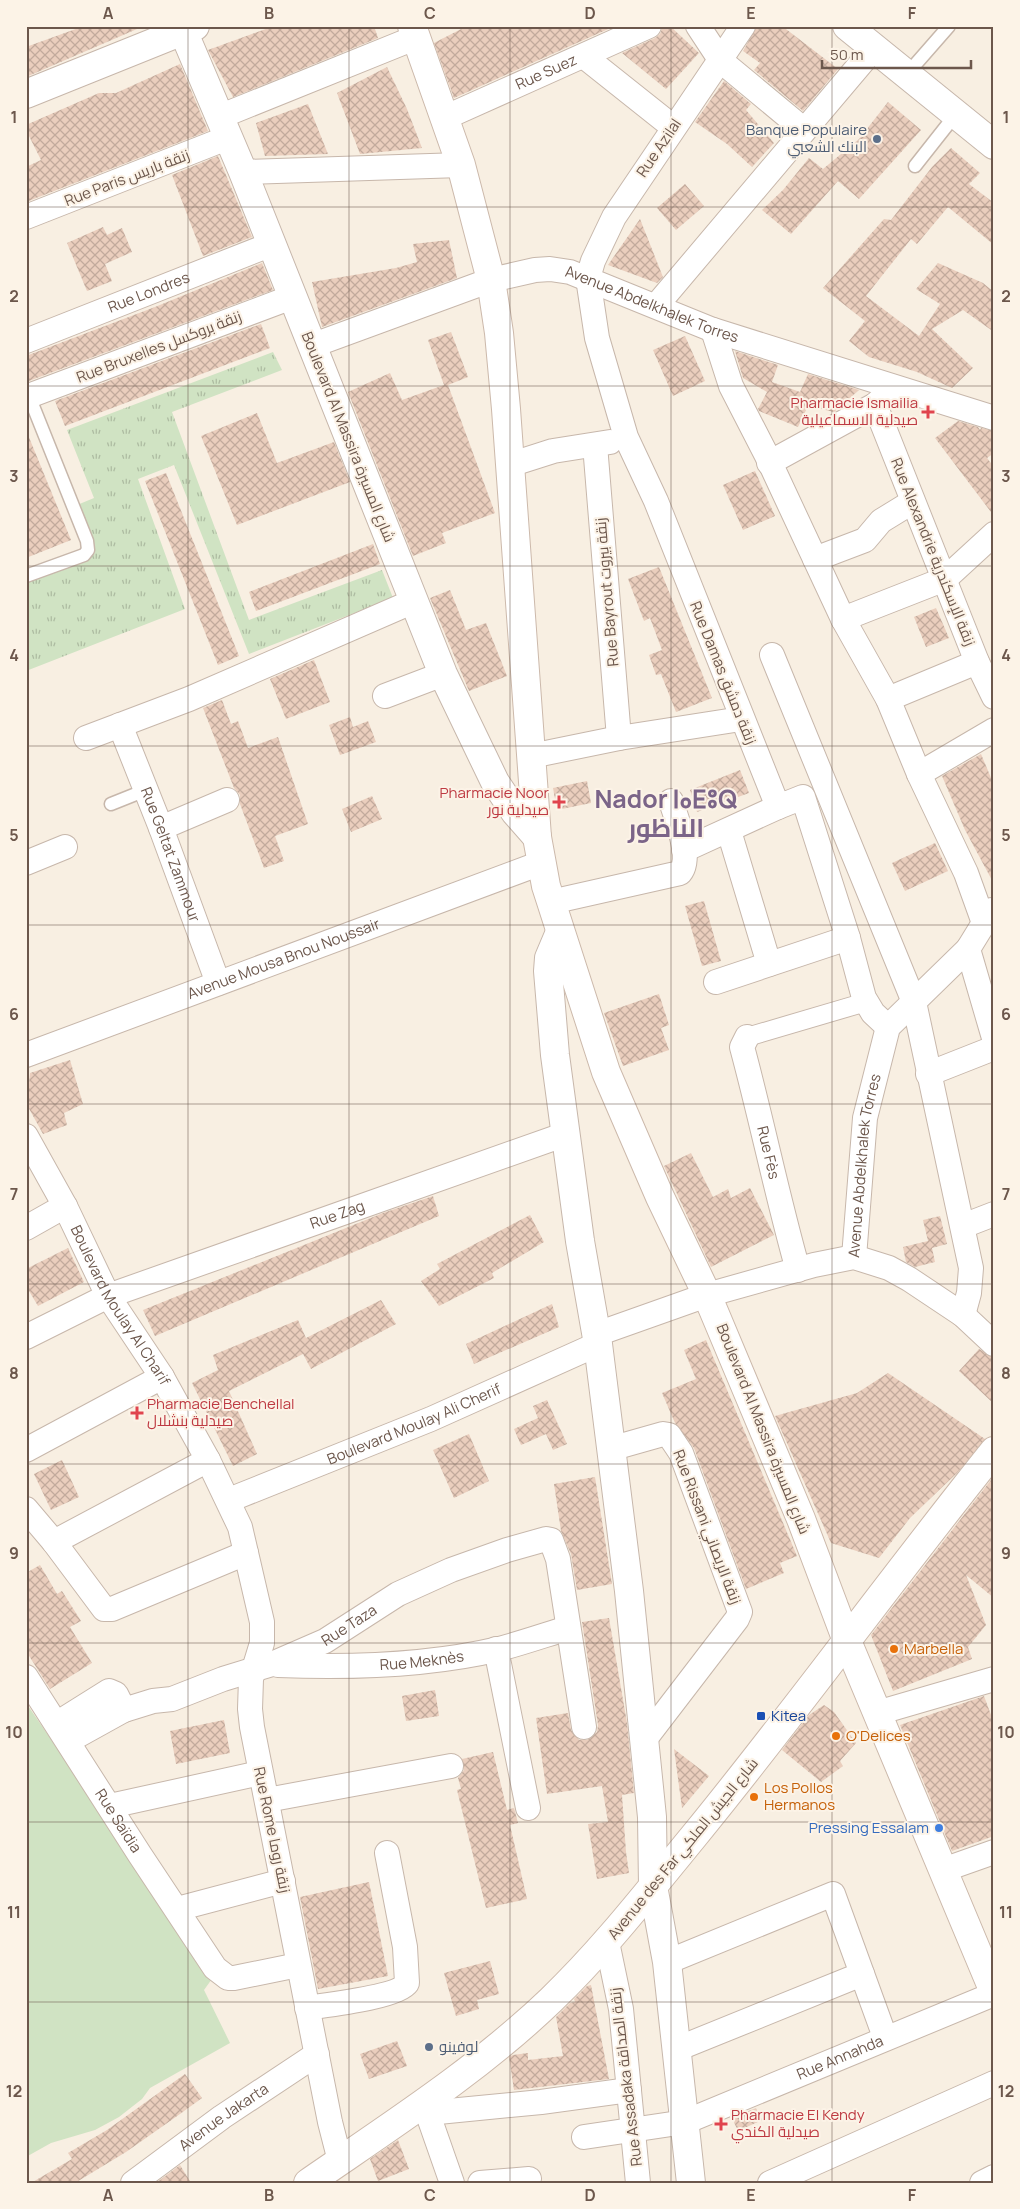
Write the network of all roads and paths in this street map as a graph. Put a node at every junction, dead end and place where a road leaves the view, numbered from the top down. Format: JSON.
{"nodes":[{"id":1,"x":649,"y":26,"type":"edge"},
{"id":2,"x":698,"y":26,"type":"edge"},
{"id":3,"x":743,"y":26,"type":"edge"},
{"id":4,"x":847,"y":26,"type":"edge"},
{"id":5,"x":949,"y":26,"type":"edge"},
{"id":6,"x":186,"y":28,"type":"edge"},
{"id":7,"x":414,"y":31,"type":"edge"},
{"id":8,"x":874,"y":48,"type":"junction"},
{"id":9,"x":586,"y":57,"type":"junction"},
{"id":10,"x":721,"y":61,"type":"junction"},
{"id":11,"x":907,"y":74,"type":"junction"},
{"id":12,"x":26,"y":94,"type":"edge"},
{"id":13,"x":956,"y":114,"type":"junction"},
{"id":14,"x":444,"y":118,"type":"junction"},
{"id":15,"x":223,"y":127,"type":"junction"},
{"id":16,"x":673,"y":127,"type":"junction"},
{"id":17,"x":803,"y":129,"type":"junction"},
{"id":18,"x":994,"y":145,"type":"edge"},
{"id":19,"x":461,"y":165,"type":"junction"},
{"id":20,"x":915,"y":166,"type":"dead end"},
{"id":21,"x":243,"y":172,"type":"junction"},
{"id":22,"x":26,"y":217,"type":"edge"},
{"id":23,"x":272,"y":244,"type":"junction"},
{"id":24,"x":588,"y":278,"type":"junction"},
{"id":25,"x":491,"y":280,"type":"junction"},
{"id":26,"x":292,"y":297,"type":"junction"},
{"id":27,"x":656,"y":306,"type":"junction"},
{"id":28,"x":713,"y":330,"type":"junction"},
{"id":29,"x":26,"y":341,"type":"edge"},
{"id":30,"x":311,"y":346,"type":"junction"},
{"id":31,"x":895,"y":388,"type":"junction"},
{"id":32,"x":28,"y":397,"type":"edge"},
{"id":33,"x":875,"y":405,"type":"junction"},
{"id":34,"x":994,"y":418,"type":"edge"},
{"id":35,"x":626,"y":437,"type":"junction"},
{"id":36,"x":595,"y":445,"type":"junction"},
{"id":37,"x":769,"y":463,"type":"junction"},
{"id":38,"x":509,"y":465,"type":"junction"},
{"id":39,"x":912,"y":502,"type":"junction"},
{"id":40,"x":994,"y":534,"type":"edge"},
{"id":41,"x":815,"y":559,"type":"junction"},
{"id":42,"x":26,"y":576,"type":"edge"},
{"id":43,"x":945,"y":579,"type":"junction"},
{"id":44,"x":414,"y":601,"type":"junction"},
{"id":45,"x":843,"y":620,"type":"junction"},
{"id":46,"x":772,"y":654,"type":"dead end"},
{"id":47,"x":983,"y":661,"type":"edge"},
{"id":48,"x":443,"y":674,"type":"junction"},
{"id":49,"x":385,"y":696,"type":"dead end"},
{"id":50,"x":994,"y":697,"type":"edge"},
{"id":51,"x":888,"y":699,"type":"junction"},
{"id":52,"x":741,"y":719,"type":"junction"},
{"id":53,"x":120,"y":725,"type":"junction"},
{"id":54,"x":994,"y":730,"type":"edge"},
{"id":55,"x":86,"y":738,"type":"dead end"},
{"id":56,"x":619,"y":738,"type":"junction"},
{"id":57,"x":531,"y":756,"type":"junction"},
{"id":58,"x":919,"y":774,"type":"junction"},
{"id":59,"x":828,"y":789,"type":"junction"},
{"id":60,"x":146,"y":790,"type":"junction"},
{"id":61,"x":803,"y":797,"type":"junction"},
{"id":62,"x":227,"y":800,"type":"dead end"},
{"id":63,"x":671,"y":801,"type":"dead end"},
{"id":64,"x":111,"y":804,"type":"dead end"},
{"id":65,"x":778,"y":807,"type":"junction"},
{"id":66,"x":161,"y":828,"type":"junction"},
{"id":67,"x":729,"y":831,"type":"junction"},
{"id":68,"x":537,"y":837,"type":"junction"},
{"id":69,"x":65,"y":848,"type":"dead end"},
{"id":70,"x":684,"y":850,"type":"junction"},
{"id":71,"x":26,"y":863,"type":"edge"},
{"id":72,"x":541,"y":863,"type":"junction"},
{"id":73,"x":551,"y":902,"type":"junction"},
{"id":74,"x":990,"y":917,"type":"edge"},
{"id":75,"x":560,"y":932,"type":"junction"},
{"id":76,"x":848,"y":938,"type":"junction"},
{"id":77,"x":968,"y":949,"type":"junction"},
{"id":78,"x":769,"y":964,"type":"junction"},
{"id":79,"x":716,"y":982,"type":"dead end"},
{"id":80,"x":218,"y":983,"type":"junction"},
{"id":81,"x":866,"y":1002,"type":"junction"},
{"id":82,"x":914,"y":1002,"type":"junction"},
{"id":83,"x":888,"y":1027,"type":"junction"},
{"id":84,"x":747,"y":1036,"type":"joint"},
{"id":85,"x":993,"y":1036,"type":"edge"},
{"id":86,"x":26,"y":1055,"type":"edge"},
{"id":87,"x":928,"y":1074,"type":"junction"},
{"id":88,"x":566,"y":1134,"type":"junction"},
{"id":89,"x":28,"y":1143,"type":"edge"},
{"id":90,"x":65,"y":1206,"type":"junction"},
{"id":91,"x":994,"y":1214,"type":"edge"},
{"id":92,"x":963,"y":1226,"type":"junction"},
{"id":93,"x":26,"y":1228,"type":"edge"},
{"id":94,"x":854,"y":1257,"type":"junction"},
{"id":95,"x":798,"y":1270,"type":"junction"},
{"id":96,"x":707,"y":1295,"type":"junction"},
{"id":97,"x":108,"y":1296,"type":"junction"},
{"id":98,"x":963,"y":1315,"type":"junction"},
{"id":99,"x":26,"y":1337,"type":"edge"},
{"id":100,"x":598,"y":1339,"type":"junction"},
{"id":101,"x":994,"y":1344,"type":"edge"},
{"id":102,"x":162,"y":1377,"type":"junction"},
{"id":103,"x":610,"y":1449,"type":"junction"},
{"id":104,"x":26,"y":1450,"type":"edge"},
{"id":105,"x":208,"y":1460,"type":"junction"},
{"id":106,"x":991,"y":1460,"type":"edge"},
{"id":107,"x":229,"y":1500,"type":"junction"},
{"id":108,"x":26,"y":1509,"type":"edge"},
{"id":109,"x":41,"y":1537,"type":"edge"},
{"id":110,"x":246,"y":1553,"type":"junction"},
{"id":111,"x":568,"y":1628,"type":"junction"},
{"id":112,"x":847,"y":1641,"type":"junction"},
{"id":113,"x":496,"y":1649,"type":"junction"},
{"id":114,"x":263,"y":1666,"type":"junction"},
{"id":115,"x":26,"y":1677,"type":"edge"},
{"id":116,"x":994,"y":1679,"type":"edge"},
{"id":117,"x":878,"y":1713,"type":"junction"},
{"id":118,"x":584,"y":1727,"type":"dead end"},
{"id":119,"x":63,"y":1732,"type":"junction"},
{"id":120,"x":645,"y":1739,"type":"junction"},
{"id":121,"x":451,"y":1766,"type":"dead end"},
{"id":122,"x":260,"y":1774,"type":"junction"},
{"id":123,"x":267,"y":1800,"type":"junction"},
{"id":124,"x":110,"y":1806,"type":"junction"},
{"id":125,"x":528,"y":1808,"type":"dead end"},
{"id":126,"x":387,"y":1852,"type":"dead end"},
{"id":127,"x":994,"y":1852,"type":"edge"},
{"id":128,"x":943,"y":1870,"type":"junction"},
{"id":129,"x":283,"y":1881,"type":"junction"},
{"id":130,"x":653,"y":1886,"type":"junction"},
{"id":131,"x":177,"y":1909,"type":"junction"},
{"id":132,"x":607,"y":1942,"type":"junction"},
{"id":133,"x":667,"y":1962,"type":"junction"},
{"id":134,"x":298,"y":1965,"type":"junction"},
{"id":135,"x":862,"y":1974,"type":"junction"},
{"id":136,"x":994,"y":1993,"type":"edge"},
{"id":137,"x":307,"y":2008,"type":"junction"},
{"id":138,"x":885,"y":2037,"type":"junction"},
{"id":139,"x":677,"y":2049,"type":"junction"},
{"id":140,"x":317,"y":2054,"type":"junction"},
{"id":141,"x":994,"y":2083,"type":"edge"},
{"id":142,"x":629,"y":2090,"type":"junction"},
{"id":143,"x":426,"y":2108,"type":"junction"},
{"id":144,"x":685,"y":2122,"type":"junction"},
{"id":145,"x":633,"y":2130,"type":"junction"},
{"id":146,"x":584,"y":2137,"type":"dead end"},
{"id":147,"x":340,"y":2161,"type":"junction"},
{"id":148,"x":994,"y":2178,"type":"edge"},
{"id":149,"x":529,"y":2179,"type":"dead end"},
{"id":150,"x":445,"y":2180,"type":"edge"},
{"id":151,"x":133,"y":2183,"type":"edge"},
{"id":152,"x":308,"y":2183,"type":"edge"},
{"id":153,"x":480,"y":2183,"type":"edge"},
{"id":154,"x":638,"y":2183,"type":"edge"},
{"id":155,"x":691,"y":2183,"type":"edge"},
{"id":156,"x":770,"y":2183,"type":"edge"},
{"id":157,"x":982,"y":2183,"type":"edge"}],
"edges":[{"from":1,"to":9,"type":"street","name":"Rue Suez"},
{"from":2,"to":10,"type":"street"},
{"from":3,"to":10,"type":"street","name":"Rue Azilal"},
{"from":4,"to":8,"type":"main road"},
{"from":5,"to":11,"type":"lane"},
{"from":6,"to":12,"type":"main road"},
{"from":6,"to":15,"type":"main road","name":"Boulevard Al Massira شارع المسيرة"},
{"from":7,"to":14,"type":"main road","name":"Boulevard Al Massira شارع المسيرة"},
{"from":7,"to":15,"type":"street","name":"Rue Paris زنقة باريس"},
{"from":8,"to":11,"type":"main road"},
{"from":8,"to":17,"type":"street"},
{"from":9,"to":14,"type":"street","name":"Rue Suez"},
{"from":9,"to":16,"type":"street"},
{"from":10,"to":16,"type":"street","name":"Rue Azilal"},
{"from":10,"to":17,"type":"street"},
{"from":11,"to":13,"type":"main road"},
{"from":13,"to":18,"type":"main road"},
{"from":13,"to":20,"type":"lane"},
{"from":14,"to":19,"type":"main road","name":"Boulevard Al Massira شارع المسيرة"},
{"from":15,"to":21,"type":"main road","name":"Boulevard Al Massira شارع المسيرة"},
{"from":15,"to":22,"type":"street","name":"Rue Paris زنقة باريس"},
{"from":16,"to":24,"type":"street","name":"Rue Azilal"},
{"from":17,"to":27,"type":"street"},
{"from":19,"to":21,"type":"street"},
{"from":19,"to":25,"type":"main road","name":"Boulevard Al Massira شارع المسيرة"},
{"from":21,"to":23,"type":"main road","name":"Boulevard Al Massira شارع المسيرة"},
{"from":23,"to":26,"type":"main road","name":"Boulevard Al Massira شارع المسيرة"},
{"from":23,"to":29,"type":"street","name":"Rue Londres"},
{"from":24,"to":25,"type":"street","name":"Avenue Abdelkhalek Torres"},
{"from":24,"to":27,"type":"street","name":"Avenue Abdelkhalek Torres"},
{"from":24,"to":35,"type":"street","name":"Rue Damas زنقة دمشق"},
{"from":25,"to":30,"type":"street","name":"Avenue Abdelkhalek Torres"},
{"from":25,"to":38,"type":"main road","name":"Boulevard Al Massira شارع المسيرة"},
{"from":26,"to":30,"type":"main road","name":"Boulevard Al Massira شارع المسيرة"},
{"from":26,"to":32,"type":"street","name":"Rue Bruxelles زنقة بروكسل"},
{"from":27,"to":28,"type":"street","name":"Avenue Abdelkhalek Torres"},
{"from":28,"to":31,"type":"street","name":"Avenue Abdelkhalek Torres"},
{"from":28,"to":37,"type":"street"},
{"from":30,"to":44,"type":"main road","name":"Boulevard Al Massira شارع المسيرة"},
{"from":31,"to":33,"type":"street"},
{"from":31,"to":34,"type":"street","name":"Avenue Abdelkhalek Torres"},
{"from":32,"to":42,"type":"lane"},
{"from":33,"to":37,"type":"street"},
{"from":33,"to":39,"type":"street","name":"Rue Alexandrie زنقة الإسكندرية"},
{"from":35,"to":36,"type":"street"},
{"from":35,"to":52,"type":"street","name":"Rue Damas زنقة دمشق"},
{"from":36,"to":38,"type":"street"},
{"from":36,"to":56,"type":"street","name":"Rue Bayrout زنقة بيروت"},
{"from":37,"to":41,"type":"street"},
{"from":38,"to":57,"type":"main road","name":"Boulevard Al Massira شارع المسيرة"},
{"from":39,"to":41,"type":"street"},
{"from":39,"to":43,"type":"street","name":"Rue Alexandrie زنقة الإسكندرية"},
{"from":40,"to":43,"type":"street"},
{"from":41,"to":45,"type":"street"},
{"from":43,"to":45,"type":"street"},
{"from":43,"to":47,"type":"street","name":"Rue Alexandrie زنقة الإسكندرية"},
{"from":44,"to":48,"type":"main road","name":"Boulevard Al Massira شارع المسيرة"},
{"from":44,"to":53,"type":"street"},
{"from":45,"to":51,"type":"street"},
{"from":46,"to":59,"type":"street"},
{"from":47,"to":50,"type":"street","name":"Rue Alexandrie زنقة الإسكندرية"},
{"from":47,"to":51,"type":"street"},
{"from":48,"to":49,"type":"street"},
{"from":48,"to":68,"type":"main road","name":"Boulevard Al Massira شارع المسيرة"},
{"from":51,"to":58,"type":"street"},
{"from":52,"to":56,"type":"street"},
{"from":52,"to":65,"type":"street","name":"Rue Damas زنقة دمشق"},
{"from":53,"to":55,"type":"street"},
{"from":53,"to":60,"type":"street","name":"Rue Geltat Zammour"},
{"from":54,"to":58,"type":"street"},
{"from":56,"to":57,"type":"street"},
{"from":57,"to":68,"type":"main road","name":"Boulevard Al Massira شارع المسيرة"},
{"from":58,"to":74,"type":"street"},
{"from":59,"to":61,"type":"street"},
{"from":59,"to":82,"type":"street"},
{"from":60,"to":64,"type":"lane"},
{"from":60,"to":66,"type":"street","name":"Rue Geltat Zammour"},
{"from":61,"to":65,"type":"street"},
{"from":61,"to":76,"type":"street"},
{"from":62,"to":66,"type":"street"},
{"from":63,"to":70,"type":"street"},
{"from":65,"to":67,"type":"street"},
{"from":66,"to":80,"type":"street","name":"Rue Geltat Zammour"},
{"from":67,"to":70,"type":"street"},
{"from":67,"to":78,"type":"street"},
{"from":68,"to":72,"type":"main road","name":"Boulevard Al Massira شارع المسيرة"},
{"from":69,"to":71,"type":"street"},
{"from":70,"to":73,"type":"street"},
{"from":72,"to":73,"type":"main road","name":"Boulevard Al Massira شارع المسيرة"},
{"from":72,"to":80,"type":"street","name":"Avenue Mousa Bnou Noussair"},
{"from":73,"to":75,"type":"main road","name":"Boulevard Al Massira شارع المسيرة"},
{"from":74,"to":77,"type":"street"},
{"from":75,"to":88,"type":"main road"},
{"from":75,"to":96,"type":"main road","name":"Boulevard Al Massira شارع المسيرة"},
{"from":76,"to":78,"type":"street"},
{"from":76,"to":81,"type":"street"},
{"from":77,"to":82,"type":"street"},
{"from":77,"to":85,"type":"street"},
{"from":78,"to":79,"type":"street"},
{"from":80,"to":86,"type":"street","name":"Avenue Mousa Bnou Noussair"},
{"from":81,"to":83,"type":"street"},
{"from":81,"to":84,"type":"street"},
{"from":82,"to":83,"type":"street"},
{"from":82,"to":87,"type":"street"},
{"from":83,"to":94,"type":"street","name":"Avenue Abdelkhalek Torres"},
{"from":84,"to":95,"type":"street","name":"Rue Fès"},
{"from":85,"to":87,"type":"street"},
{"from":87,"to":92,"type":"street"},
{"from":88,"to":97,"type":"street","name":"Rue Zag"},
{"from":88,"to":100,"type":"main road"},
{"from":89,"to":90,"type":"street","name":"Boulevard Moulay Al Charif"},
{"from":90,"to":93,"type":"street"},
{"from":90,"to":97,"type":"street","name":"Boulevard Moulay Al Charif"},
{"from":91,"to":92,"type":"street"},
{"from":92,"to":98,"type":"street"},
{"from":94,"to":95,"type":"street","name":"Avenue Abdelkhalek Torres"},
{"from":94,"to":98,"type":"street"},
{"from":95,"to":96,"type":"street","name":"Avenue Abdelkhalek Torres"},
{"from":96,"to":100,"type":"street","name":"Avenue Abdelkhalek Torres"},
{"from":96,"to":112,"type":"main road","name":"Boulevard Al Massira شارع المسيرة"},
{"from":97,"to":99,"type":"street","name":"Rue Zag"},
{"from":97,"to":102,"type":"street","name":"Boulevard Moulay Al Charif"},
{"from":98,"to":101,"type":"street"},
{"from":100,"to":103,"type":"main road"},
{"from":100,"to":107,"type":"street","name":"Boulevard Moulay Ali Cherif"},
{"from":102,"to":104,"type":"street"},
{"from":102,"to":105,"type":"street","name":"Boulevard Moulay Al Charif"},
{"from":103,"to":120,"type":"main road"},
{"from":103,"to":120,"type":"street","name":"Rue Rissani زنقة الريصاني"},
{"from":105,"to":107,"type":"street","name":"Boulevard Moulay Al Charif"},
{"from":105,"to":109,"type":"street"},
{"from":106,"to":112,"type":"main road","name":"Avenue des Far شارع الجيش الملكي"},
{"from":107,"to":110,"type":"street","name":"Rue Rome زنقة روما"},
{"from":108,"to":109,"type":"street"},
{"from":109,"to":110,"type":"street"},
{"from":110,"to":114,"type":"street","name":"Rue Rome زنقة روما"},
{"from":111,"to":113,"type":"street","name":"Rue Meknès"},
{"from":111,"to":114,"type":"street","name":"Rue Taza"},
{"from":111,"to":118,"type":"street"},
{"from":112,"to":117,"type":"main road","name":"Boulevard Al Massira شارع المسيرة"},
{"from":112,"to":130,"type":"main road","name":"Avenue des Far شارع الجيش الملكي"},
{"from":113,"to":114,"type":"street","name":"Rue Meknès"},
{"from":113,"to":125,"type":"street"},
{"from":114,"to":119,"type":"street","name":"Rue Taza"},
{"from":114,"to":122,"type":"street","name":"Rue Rome زنقة روما"},
{"from":115,"to":119,"type":"street","name":"Rue Saïdia"},
{"from":116,"to":117,"type":"street"},
{"from":117,"to":128,"type":"main road","name":"Boulevard Al Massira شارع المسيرة"},
{"from":119,"to":124,"type":"street","name":"Rue Saïdia"},
{"from":120,"to":130,"type":"main road"},
{"from":121,"to":123,"type":"street"},
{"from":122,"to":123,"type":"street","name":"Rue Rome زنقة روما"},
{"from":122,"to":124,"type":"street"},
{"from":123,"to":129,"type":"street","name":"Rue Rome زنقة روما"},
{"from":124,"to":131,"type":"street","name":"Rue Saïdia"},
{"from":126,"to":137,"type":"street"},
{"from":127,"to":128,"type":"street"},
{"from":128,"to":136,"type":"main road","name":"Boulevard Al Massira شارع المسيرة"},
{"from":129,"to":131,"type":"street"},
{"from":129,"to":134,"type":"street","name":"Rue Rome زنقة روما"},
{"from":130,"to":132,"type":"main road","name":"Avenue des Far شارع الجيش الملكي"},
{"from":130,"to":133,"type":"main road"},
{"from":131,"to":134,"type":"street","name":"Rue Saïdia"},
{"from":132,"to":142,"type":"street","name":"Rue Assadaka زنقة الصداقة"},
{"from":132,"to":143,"type":"main road","name":"Avenue des Far شارع الجيش الملكي"},
{"from":133,"to":135,"type":"street"},
{"from":133,"to":139,"type":"main road"},
{"from":134,"to":137,"type":"street","name":"Rue Rome زنقة روما"},
{"from":135,"to":138,"type":"street"},
{"from":135,"to":139,"type":"street"},
{"from":136,"to":138,"type":"street","name":"Rue Annahda"},
{"from":137,"to":140,"type":"street","name":"Rue Rome زنقة روما"},
{"from":138,"to":144,"type":"street","name":"Rue Annahda"},
{"from":139,"to":144,"type":"main road"},
{"from":140,"to":147,"type":"street","name":"Rue Rome زنقة روما"},
{"from":140,"to":151,"type":"street","name":"Avenue Jakarta"},
{"from":141,"to":156,"type":"street"},
{"from":142,"to":143,"type":"street"},
{"from":142,"to":145,"type":"street","name":"Rue Assadaka زنقة الصداقة"},
{"from":143,"to":147,"type":"main road","name":"Avenue des Far شارع الجيش الملكي"},
{"from":143,"to":150,"type":"street"},
{"from":144,"to":145,"type":"street","name":"Rue Annahda"},
{"from":144,"to":155,"type":"main road"},
{"from":145,"to":146,"type":"street","name":"Rue Annahda"},
{"from":145,"to":154,"type":"street","name":"Rue Assadaka زنقة الصداقة"},
{"from":147,"to":152,"type":"main road","name":"Avenue des Far شارع الجيش الملكي"},
{"from":148,"to":157,"type":"street"},
{"from":149,"to":153,"type":"street"}]}
